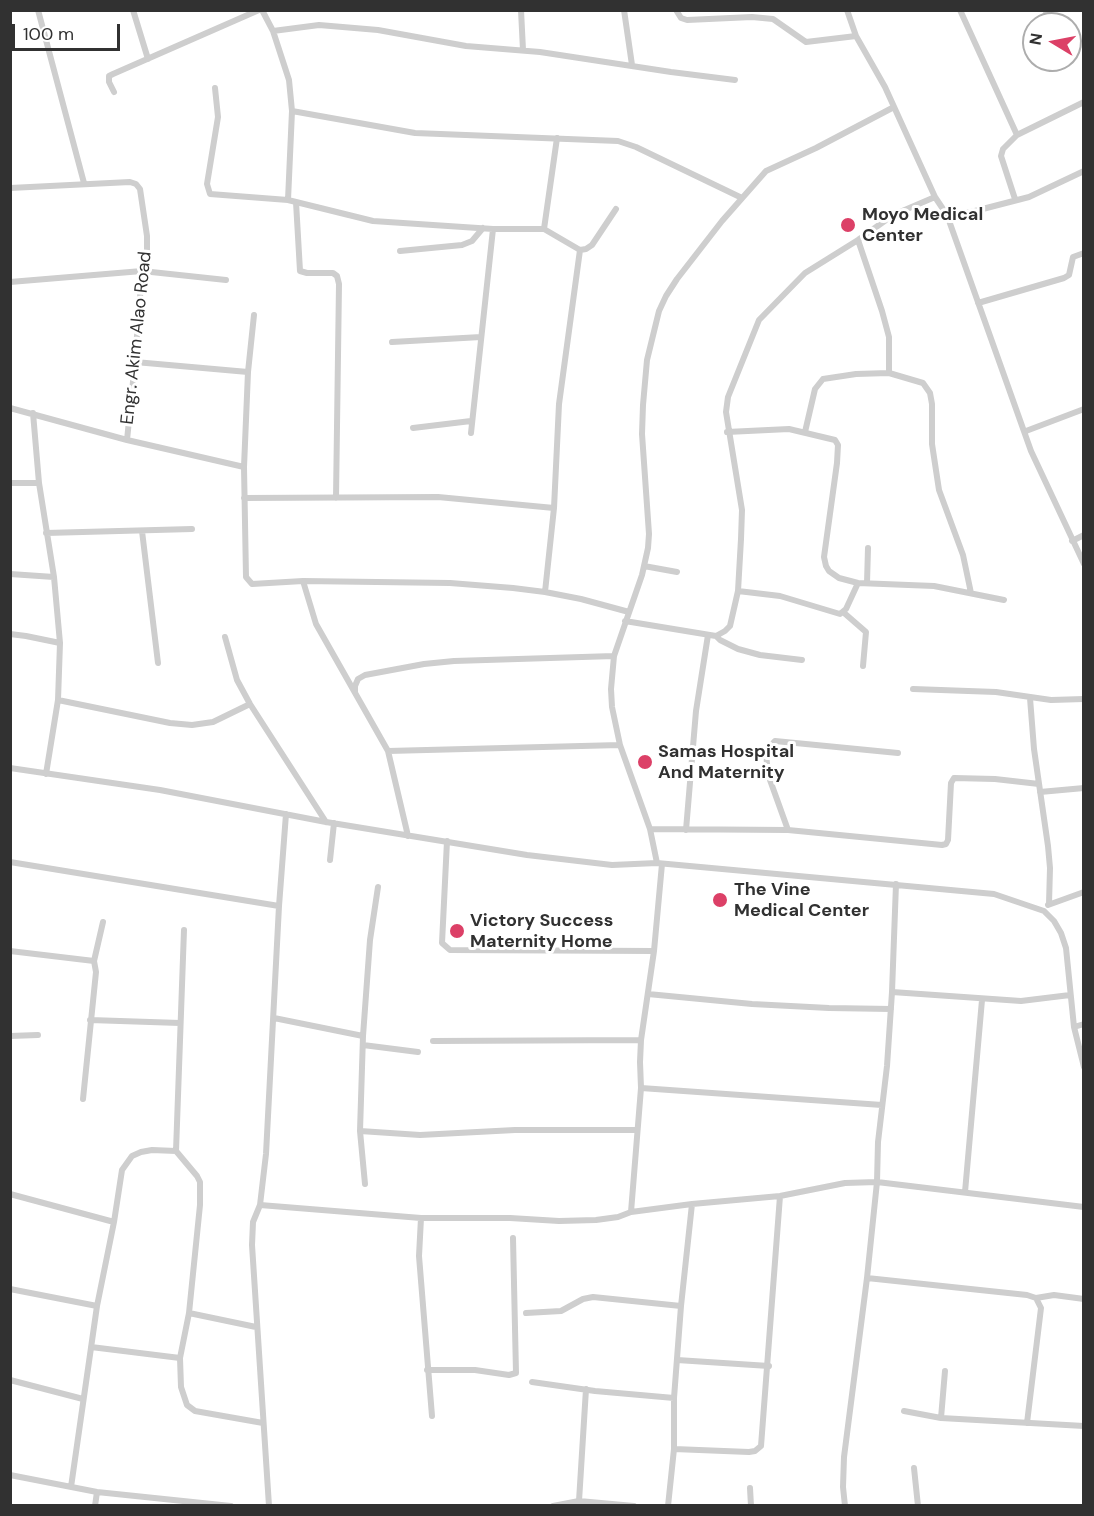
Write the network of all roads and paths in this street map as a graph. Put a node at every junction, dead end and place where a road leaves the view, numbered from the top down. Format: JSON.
{"nodes":[{"id":1,"x":38,"y":10,"type":"edge"},
{"id":2,"x":133,"y":10,"type":"edge"},
{"id":3,"x":260,"y":10,"type":"edge"},
{"id":4,"x":521,"y":10,"type":"edge"},
{"id":5,"x":624,"y":10,"type":"edge"},
{"id":6,"x":676,"y":10,"type":"edge"},
{"id":7,"x":847,"y":10,"type":"edge"},
{"id":8,"x":960,"y":10,"type":"edge"},
{"id":9,"x":752,"y":14,"type":"edge"},
{"id":10,"x":273,"y":31,"type":"junction"},
{"id":11,"x":856,"y":36,"type":"junction"},
{"id":12,"x":523,"y":50,"type":"junction"},
{"id":13,"x":148,"y":59,"type":"junction"},
{"id":14,"x":632,"y":65,"type":"junction"},
{"id":15,"x":735,"y":80,"type":"dead end"},
{"id":16,"x":215,"y":87,"type":"dead end"},
{"id":17,"x":114,"y":92,"type":"dead end"},
{"id":18,"x":1083,"y":102,"type":"edge"},
{"id":19,"x":894,"y":108,"type":"junction"},
{"id":20,"x":292,"y":111,"type":"junction"},
{"id":21,"x":1017,"y":135,"type":"junction"},
{"id":22,"x":557,"y":138,"type":"junction"},
{"id":23,"x":1083,"y":171,"type":"edge"},
{"id":24,"x":84,"y":183,"type":"junction"},
{"id":25,"x":10,"y":188,"type":"edge"},
{"id":26,"x":935,"y":197,"type":"junction"},
{"id":27,"x":741,"y":198,"type":"junction"},
{"id":28,"x":1015,"y":199,"type":"junction"},
{"id":29,"x":288,"y":200,"type":"junction"},
{"id":30,"x":296,"y":202,"type":"junction"},
{"id":31,"x":616,"y":209,"type":"dead end"},
{"id":32,"x":947,"y":215,"type":"junction"},
{"id":33,"x":483,"y":228,"type":"junction"},
{"id":34,"x":493,"y":229,"type":"junction"},
{"id":35,"x":544,"y":229,"type":"junction"},
{"id":36,"x":858,"y":240,"type":"junction"},
{"id":37,"x":580,"y":250,"type":"junction"},
{"id":38,"x":399,"y":251,"type":"dead end"},
{"id":39,"x":1083,"y":253,"type":"edge"},
{"id":40,"x":142,"y":271,"type":"junction"},
{"id":41,"x":226,"y":280,"type":"dead end"},
{"id":42,"x":10,"y":282,"type":"edge"},
{"id":43,"x":978,"y":303,"type":"junction"},
{"id":44,"x":254,"y":315,"type":"dead end"},
{"id":45,"x":481,"y":337,"type":"junction"},
{"id":46,"x":392,"y":342,"type":"dead end"},
{"id":47,"x":135,"y":362,"type":"junction"},
{"id":48,"x":248,"y":372,"type":"junction"},
{"id":49,"x":890,"y":373,"type":"junction"},
{"id":50,"x":10,"y":408,"type":"edge"},
{"id":51,"x":1083,"y":410,"type":"edge"},
{"id":52,"x":33,"y":413,"type":"junction"},
{"id":53,"x":471,"y":421,"type":"junction"},
{"id":54,"x":413,"y":428,"type":"dead end"},
{"id":55,"x":1026,"y":431,"type":"junction"},
{"id":56,"x":727,"y":432,"type":"junction"},
{"id":57,"x":805,"y":432,"type":"junction"},
{"id":58,"x":471,"y":433,"type":"dead end"},
{"id":59,"x":127,"y":440,"type":"junction"},
{"id":60,"x":244,"y":467,"type":"junction"},
{"id":61,"x":10,"y":483,"type":"edge"},
{"id":62,"x":39,"y":483,"type":"junction"},
{"id":63,"x":244,"y":498,"type":"junction"},
{"id":64,"x":336,"y":498,"type":"junction"},
{"id":65,"x":554,"y":508,"type":"junction"},
{"id":66,"x":192,"y":529,"type":"dead end"},
{"id":67,"x":142,"y":531,"type":"junction"},
{"id":68,"x":46,"y":533,"type":"junction"},
{"id":69,"x":1083,"y":535,"type":"edge"},
{"id":70,"x":1072,"y":541,"type":"junction"},
{"id":71,"x":868,"y":548,"type":"dead end"},
{"id":72,"x":1083,"y":564,"type":"edge"},
{"id":73,"x":644,"y":566,"type":"junction"},
{"id":74,"x":677,"y":572,"type":"dead end"},
{"id":75,"x":10,"y":574,"type":"edge"},
{"id":76,"x":54,"y":577,"type":"junction"},
{"id":77,"x":303,"y":581,"type":"junction"},
{"id":78,"x":858,"y":583,"type":"junction"},
{"id":79,"x":867,"y":583,"type":"junction"},
{"id":80,"x":738,"y":591,"type":"junction"},
{"id":81,"x":545,"y":592,"type":"junction"},
{"id":82,"x":970,"y":593,"type":"junction"},
{"id":83,"x":1004,"y":600,"type":"dead end"},
{"id":84,"x":628,"y":612,"type":"junction"},
{"id":85,"x":843,"y":612,"type":"junction"},
{"id":86,"x":626,"y":621,"type":"junction"},
{"id":87,"x":10,"y":634,"type":"edge"},
{"id":88,"x":712,"y":635,"type":"junction"},
{"id":89,"x":225,"y":637,"type":"dead end"},
{"id":90,"x":60,"y":644,"type":"junction"},
{"id":91,"x":614,"y":656,"type":"junction"},
{"id":92,"x":802,"y":660,"type":"dead end"},
{"id":93,"x":158,"y":663,"type":"dead end"},
{"id":94,"x":863,"y":666,"type":"dead end"},
{"id":95,"x":913,"y":689,"type":"dead end"},
{"id":96,"x":355,"y":693,"type":"junction"},
{"id":97,"x":1030,"y":698,"type":"junction"},
{"id":98,"x":1083,"y":699,"type":"edge"},
{"id":99,"x":58,"y":700,"type":"junction"},
{"id":100,"x":250,"y":704,"type":"junction"},
{"id":101,"x":620,"y":745,"type":"junction"},
{"id":102,"x":388,"y":751,"type":"junction"},
{"id":103,"x":898,"y":753,"type":"dead end"},
{"id":104,"x":10,"y":768,"type":"edge"},
{"id":105,"x":46,"y":774,"type":"junction"},
{"id":106,"x":1039,"y":784,"type":"junction"},
{"id":107,"x":1083,"y":788,"type":"edge"},
{"id":108,"x":1040,"y":792,"type":"junction"},
{"id":109,"x":286,"y":814,"type":"junction"},
{"id":110,"x":326,"y":822,"type":"junction"},
{"id":111,"x":334,"y":823,"type":"junction"},
{"id":112,"x":650,"y":829,"type":"junction"},
{"id":113,"x":686,"y":830,"type":"junction"},
{"id":114,"x":788,"y":830,"type":"junction"},
{"id":115,"x":408,"y":836,"type":"junction"},
{"id":116,"x":447,"y":841,"type":"junction"},
{"id":117,"x":330,"y":860,"type":"dead end"},
{"id":118,"x":10,"y":861,"type":"edge"},
{"id":119,"x":659,"y":864,"type":"junction"},
{"id":120,"x":896,"y":884,"type":"junction"},
{"id":121,"x":378,"y":886,"type":"dead end"},
{"id":122,"x":1083,"y":892,"type":"edge"},
{"id":123,"x":1049,"y":904,"type":"junction"},
{"id":124,"x":279,"y":906,"type":"junction"},
{"id":125,"x":1044,"y":911,"type":"junction"},
{"id":126,"x":103,"y":922,"type":"dead end"},
{"id":127,"x":184,"y":930,"type":"dead end"},
{"id":128,"x":10,"y":951,"type":"edge"},
{"id":129,"x":654,"y":951,"type":"junction"},
{"id":130,"x":94,"y":961,"type":"junction"},
{"id":131,"x":892,"y":992,"type":"junction"},
{"id":132,"x":648,"y":994,"type":"junction"},
{"id":133,"x":1070,"y":995,"type":"junction"},
{"id":134,"x":982,"y":1000,"type":"junction"},
{"id":135,"x":891,"y":1008,"type":"junction"},
{"id":136,"x":274,"y":1018,"type":"junction"},
{"id":137,"x":90,"y":1020,"type":"junction"},
{"id":138,"x":180,"y":1023,"type":"junction"},
{"id":139,"x":1083,"y":1024,"type":"edge"},
{"id":140,"x":1074,"y":1027,"type":"junction"},
{"id":141,"x":38,"y":1035,"type":"dead end"},
{"id":142,"x":10,"y":1036,"type":"edge"},
{"id":143,"x":363,"y":1036,"type":"junction"},
{"id":144,"x":641,"y":1040,"type":"junction"},
{"id":145,"x":433,"y":1041,"type":"dead end"},
{"id":146,"x":363,"y":1045,"type":"junction"},
{"id":147,"x":418,"y":1052,"type":"dead end"},
{"id":148,"x":1083,"y":1067,"type":"edge"},
{"id":149,"x":641,"y":1088,"type":"junction"},
{"id":150,"x":83,"y":1099,"type":"dead end"},
{"id":151,"x":882,"y":1105,"type":"junction"},
{"id":152,"x":637,"y":1130,"type":"junction"},
{"id":153,"x":360,"y":1131,"type":"junction"},
{"id":154,"x":176,"y":1151,"type":"junction"},
{"id":155,"x":877,"y":1182,"type":"junction"},
{"id":156,"x":365,"y":1184,"type":"dead end"},
{"id":157,"x":965,"y":1192,"type":"junction"},
{"id":158,"x":10,"y":1194,"type":"edge"},
{"id":159,"x":780,"y":1196,"type":"junction"},
{"id":160,"x":692,"y":1204,"type":"junction"},
{"id":161,"x":260,"y":1205,"type":"junction"},
{"id":162,"x":1083,"y":1207,"type":"edge"},
{"id":163,"x":631,"y":1212,"type":"junction"},
{"id":164,"x":421,"y":1218,"type":"junction"},
{"id":165,"x":114,"y":1222,"type":"junction"},
{"id":166,"x":513,"y":1238,"type":"dead end"},
{"id":167,"x":867,"y":1278,"type":"junction"},
{"id":168,"x":10,"y":1289,"type":"edge"},
{"id":169,"x":1036,"y":1298,"type":"junction"},
{"id":170,"x":1083,"y":1299,"type":"edge"},
{"id":171,"x":681,"y":1305,"type":"junction"},
{"id":172,"x":97,"y":1306,"type":"junction"},
{"id":173,"x":189,"y":1313,"type":"junction"},
{"id":174,"x":526,"y":1314,"type":"dead end"},
{"id":175,"x":256,"y":1327,"type":"junction"},
{"id":176,"x":92,"y":1347,"type":"junction"},
{"id":177,"x":180,"y":1358,"type":"junction"},
{"id":178,"x":677,"y":1360,"type":"junction"},
{"id":179,"x":769,"y":1366,"type":"junction"},
{"id":180,"x":428,"y":1370,"type":"junction"},
{"id":181,"x":945,"y":1371,"type":"dead end"},
{"id":182,"x":10,"y":1380,"type":"edge"},
{"id":183,"x":532,"y":1383,"type":"dead end"},
{"id":184,"x":586,"y":1389,"type":"junction"},
{"id":185,"x":674,"y":1398,"type":"junction"},
{"id":186,"x":83,"y":1399,"type":"junction"},
{"id":187,"x":904,"y":1411,"type":"dead end"},
{"id":188,"x":432,"y":1416,"type":"dead end"},
{"id":189,"x":941,"y":1418,"type":"junction"},
{"id":190,"x":263,"y":1423,"type":"junction"},
{"id":191,"x":1027,"y":1424,"type":"junction"},
{"id":192,"x":1083,"y":1425,"type":"edge"},
{"id":193,"x":674,"y":1449,"type":"junction"},
{"id":194,"x":914,"y":1468,"type":"dead end"},
{"id":195,"x":10,"y":1475,"type":"edge"},
{"id":196,"x":71,"y":1487,"type":"junction"},
{"id":197,"x":750,"y":1488,"type":"dead end"},
{"id":198,"x":97,"y":1492,"type":"junction"},
{"id":199,"x":579,"y":1501,"type":"junction"},
{"id":200,"x":180,"y":1504,"type":"edge"},
{"id":201,"x":95,"y":1506,"type":"edge"},
{"id":202,"x":231,"y":1506,"type":"edge"},
{"id":203,"x":269,"y":1506,"type":"edge"},
{"id":204,"x":554,"y":1506,"type":"edge"},
{"id":205,"x":634,"y":1506,"type":"edge"},
{"id":206,"x":668,"y":1506,"type":"edge"},
{"id":207,"x":751,"y":1506,"type":"edge"},
{"id":208,"x":845,"y":1506,"type":"edge"},
{"id":209,"x":918,"y":1506,"type":"edge"}],
"edges":[{"from":1,"to":24,"type":"street"},
{"from":2,"to":13,"type":"street"},
{"from":3,"to":10,"type":"street"},
{"from":3,"to":13,"type":"street"},
{"from":4,"to":12,"type":"street"},
{"from":5,"to":14,"type":"street"},
{"from":6,"to":9,"type":"street"},
{"from":7,"to":11,"type":"street"},
{"from":8,"to":21,"type":"street"},
{"from":9,"to":11,"type":"street"},
{"from":10,"to":12,"type":"street"},
{"from":10,"to":20,"type":"street"},
{"from":11,"to":19,"type":"street"},
{"from":12,"to":14,"type":"street"},
{"from":13,"to":17,"type":"street"},
{"from":14,"to":15,"type":"street"},
{"from":16,"to":29,"type":"street"},
{"from":18,"to":21,"type":"street"},
{"from":19,"to":26,"type":"street"},
{"from":19,"to":27,"type":"street"},
{"from":20,"to":22,"type":"street"},
{"from":20,"to":29,"type":"street"},
{"from":21,"to":28,"type":"street"},
{"from":22,"to":27,"type":"street"},
{"from":22,"to":35,"type":"street"},
{"from":23,"to":28,"type":"street"},
{"from":24,"to":25,"type":"street","name":"Engr. Akim Alao Road"},
{"from":24,"to":40,"type":"street","name":"Engr. Akim Alao Road"},
{"from":26,"to":32,"type":"street"},
{"from":26,"to":36,"type":"street"},
{"from":27,"to":73,"type":"street"},
{"from":28,"to":32,"type":"street"},
{"from":29,"to":30,"type":"street"},
{"from":30,"to":33,"type":"street"},
{"from":30,"to":64,"type":"street"},
{"from":31,"to":37,"type":"street"},
{"from":32,"to":43,"type":"street"},
{"from":33,"to":34,"type":"street"},
{"from":33,"to":38,"type":"street"},
{"from":34,"to":35,"type":"street"},
{"from":34,"to":45,"type":"street"},
{"from":35,"to":37,"type":"street"},
{"from":36,"to":49,"type":"street"},
{"from":36,"to":56,"type":"street"},
{"from":37,"to":65,"type":"street"},
{"from":39,"to":43,"type":"street"},
{"from":40,"to":41,"type":"street"},
{"from":40,"to":42,"type":"street"},
{"from":40,"to":47,"type":"street","name":"Engr. Akim Alao Road"},
{"from":43,"to":55,"type":"street"},
{"from":44,"to":48,"type":"street"},
{"from":45,"to":46,"type":"street"},
{"from":45,"to":53,"type":"street"},
{"from":47,"to":48,"type":"street"},
{"from":47,"to":59,"type":"street","name":"Engr. Akim Alao Road"},
{"from":48,"to":60,"type":"street"},
{"from":49,"to":57,"type":"street"},
{"from":49,"to":82,"type":"street"},
{"from":50,"to":52,"type":"street"},
{"from":51,"to":55,"type":"street"},
{"from":52,"to":59,"type":"street"},
{"from":52,"to":62,"type":"street"},
{"from":53,"to":54,"type":"street"},
{"from":53,"to":58,"type":"street"},
{"from":55,"to":70,"type":"street"},
{"from":56,"to":57,"type":"street"},
{"from":56,"to":80,"type":"street"},
{"from":57,"to":78,"type":"street"},
{"from":59,"to":60,"type":"street"},
{"from":60,"to":63,"type":"street"},
{"from":61,"to":62,"type":"street"},
{"from":62,"to":68,"type":"street"},
{"from":63,"to":64,"type":"street"},
{"from":63,"to":77,"type":"street"},
{"from":64,"to":65,"type":"street"},
{"from":65,"to":81,"type":"street"},
{"from":66,"to":67,"type":"street"},
{"from":67,"to":68,"type":"street"},
{"from":67,"to":93,"type":"street"},
{"from":68,"to":76,"type":"street"},
{"from":69,"to":70,"type":"street"},
{"from":70,"to":72,"type":"street"},
{"from":71,"to":79,"type":"street"},
{"from":73,"to":74,"type":"street"},
{"from":73,"to":84,"type":"street"},
{"from":75,"to":76,"type":"street"},
{"from":76,"to":90,"type":"street"},
{"from":77,"to":81,"type":"street"},
{"from":77,"to":96,"type":"street"},
{"from":78,"to":79,"type":"street"},
{"from":78,"to":85,"type":"street"},
{"from":79,"to":82,"type":"street"},
{"from":80,"to":85,"type":"street"},
{"from":80,"to":88,"type":"street"},
{"from":81,"to":84,"type":"street"},
{"from":82,"to":83,"type":"street"},
{"from":84,"to":86,"type":"street"},
{"from":85,"to":94,"type":"street"},
{"from":86,"to":88,"type":"street"},
{"from":86,"to":91,"type":"street"},
{"from":87,"to":90,"type":"street"},
{"from":88,"to":92,"type":"street"},
{"from":88,"to":113,"type":"street"},
{"from":89,"to":100,"type":"street"},
{"from":90,"to":99,"type":"street"},
{"from":91,"to":96,"type":"street"},
{"from":91,"to":101,"type":"street"},
{"from":95,"to":97,"type":"street"},
{"from":96,"to":102,"type":"street"},
{"from":97,"to":98,"type":"street"},
{"from":97,"to":106,"type":"street"},
{"from":99,"to":100,"type":"street"},
{"from":99,"to":105,"type":"street"},
{"from":100,"to":110,"type":"street"},
{"from":101,"to":102,"type":"street"},
{"from":101,"to":112,"type":"street"},
{"from":102,"to":115,"type":"street"},
{"from":103,"to":114,"type":"street"},
{"from":104,"to":105,"type":"street"},
{"from":105,"to":109,"type":"street"},
{"from":106,"to":108,"type":"street"},
{"from":106,"to":114,"type":"street"},
{"from":107,"to":108,"type":"street"},
{"from":108,"to":123,"type":"street"},
{"from":109,"to":110,"type":"street"},
{"from":109,"to":124,"type":"street"},
{"from":110,"to":111,"type":"street"},
{"from":111,"to":115,"type":"street"},
{"from":111,"to":117,"type":"street"},
{"from":112,"to":113,"type":"street"},
{"from":112,"to":119,"type":"street"},
{"from":113,"to":114,"type":"street"},
{"from":115,"to":116,"type":"street"},
{"from":116,"to":119,"type":"street"},
{"from":116,"to":129,"type":"street"},
{"from":118,"to":124,"type":"street"},
{"from":119,"to":120,"type":"street"},
{"from":119,"to":129,"type":"street"},
{"from":120,"to":125,"type":"street"},
{"from":120,"to":131,"type":"street"},
{"from":121,"to":143,"type":"street"},
{"from":122,"to":123,"type":"street"},
{"from":123,"to":125,"type":"street"},
{"from":124,"to":136,"type":"street"},
{"from":125,"to":133,"type":"street"},
{"from":126,"to":130,"type":"street"},
{"from":127,"to":138,"type":"street"},
{"from":128,"to":130,"type":"street"},
{"from":129,"to":132,"type":"street"},
{"from":130,"to":137,"type":"street"},
{"from":131,"to":134,"type":"street"},
{"from":131,"to":135,"type":"street"},
{"from":132,"to":135,"type":"street"},
{"from":132,"to":144,"type":"street"},
{"from":133,"to":134,"type":"street"},
{"from":133,"to":140,"type":"street"},
{"from":134,"to":157,"type":"street"},
{"from":135,"to":151,"type":"street"},
{"from":136,"to":143,"type":"street"},
{"from":136,"to":161,"type":"street"},
{"from":137,"to":138,"type":"street"},
{"from":137,"to":150,"type":"street"},
{"from":138,"to":154,"type":"street"},
{"from":139,"to":140,"type":"street"},
{"from":140,"to":148,"type":"street"},
{"from":141,"to":142,"type":"street"},
{"from":143,"to":146,"type":"street"},
{"from":144,"to":145,"type":"street"},
{"from":144,"to":149,"type":"street"},
{"from":146,"to":147,"type":"street"},
{"from":146,"to":153,"type":"street"},
{"from":149,"to":151,"type":"street"},
{"from":149,"to":152,"type":"street"},
{"from":151,"to":155,"type":"street"},
{"from":152,"to":153,"type":"street"},
{"from":152,"to":163,"type":"street"},
{"from":153,"to":156,"type":"street"},
{"from":154,"to":165,"type":"street"},
{"from":154,"to":173,"type":"street"},
{"from":155,"to":157,"type":"street"},
{"from":155,"to":159,"type":"street"},
{"from":155,"to":167,"type":"street"},
{"from":157,"to":162,"type":"street"},
{"from":158,"to":165,"type":"street"},
{"from":159,"to":160,"type":"street"},
{"from":159,"to":179,"type":"street"},
{"from":160,"to":163,"type":"street"},
{"from":160,"to":171,"type":"street"},
{"from":161,"to":164,"type":"street"},
{"from":161,"to":175,"type":"street"},
{"from":163,"to":164,"type":"street"},
{"from":164,"to":180,"type":"street"},
{"from":165,"to":172,"type":"street"},
{"from":166,"to":180,"type":"street"},
{"from":167,"to":169,"type":"street"},
{"from":167,"to":208,"type":"street"},
{"from":168,"to":172,"type":"street"},
{"from":169,"to":170,"type":"street"},
{"from":169,"to":191,"type":"street"},
{"from":171,"to":174,"type":"street"},
{"from":171,"to":178,"type":"street"},
{"from":172,"to":176,"type":"street"},
{"from":173,"to":175,"type":"street"},
{"from":173,"to":177,"type":"street"},
{"from":175,"to":190,"type":"street"},
{"from":176,"to":177,"type":"street"},
{"from":176,"to":186,"type":"street"},
{"from":177,"to":190,"type":"street"},
{"from":178,"to":179,"type":"street"},
{"from":178,"to":185,"type":"street"},
{"from":179,"to":193,"type":"street"},
{"from":180,"to":188,"type":"street"},
{"from":181,"to":189,"type":"street"},
{"from":182,"to":186,"type":"street"},
{"from":183,"to":184,"type":"street"},
{"from":184,"to":185,"type":"street"},
{"from":184,"to":199,"type":"street"},
{"from":185,"to":193,"type":"street"},
{"from":186,"to":196,"type":"street"},
{"from":187,"to":189,"type":"street"},
{"from":189,"to":191,"type":"street"},
{"from":190,"to":203,"type":"street"},
{"from":191,"to":192,"type":"street"},
{"from":193,"to":206,"type":"street"},
{"from":194,"to":209,"type":"street"},
{"from":195,"to":196,"type":"street"},
{"from":196,"to":198,"type":"street"},
{"from":197,"to":207,"type":"street"},
{"from":198,"to":200,"type":"street"},
{"from":198,"to":201,"type":"street"},
{"from":199,"to":204,"type":"street"},
{"from":199,"to":205,"type":"street"},
{"from":200,"to":202,"type":"street"}]}
